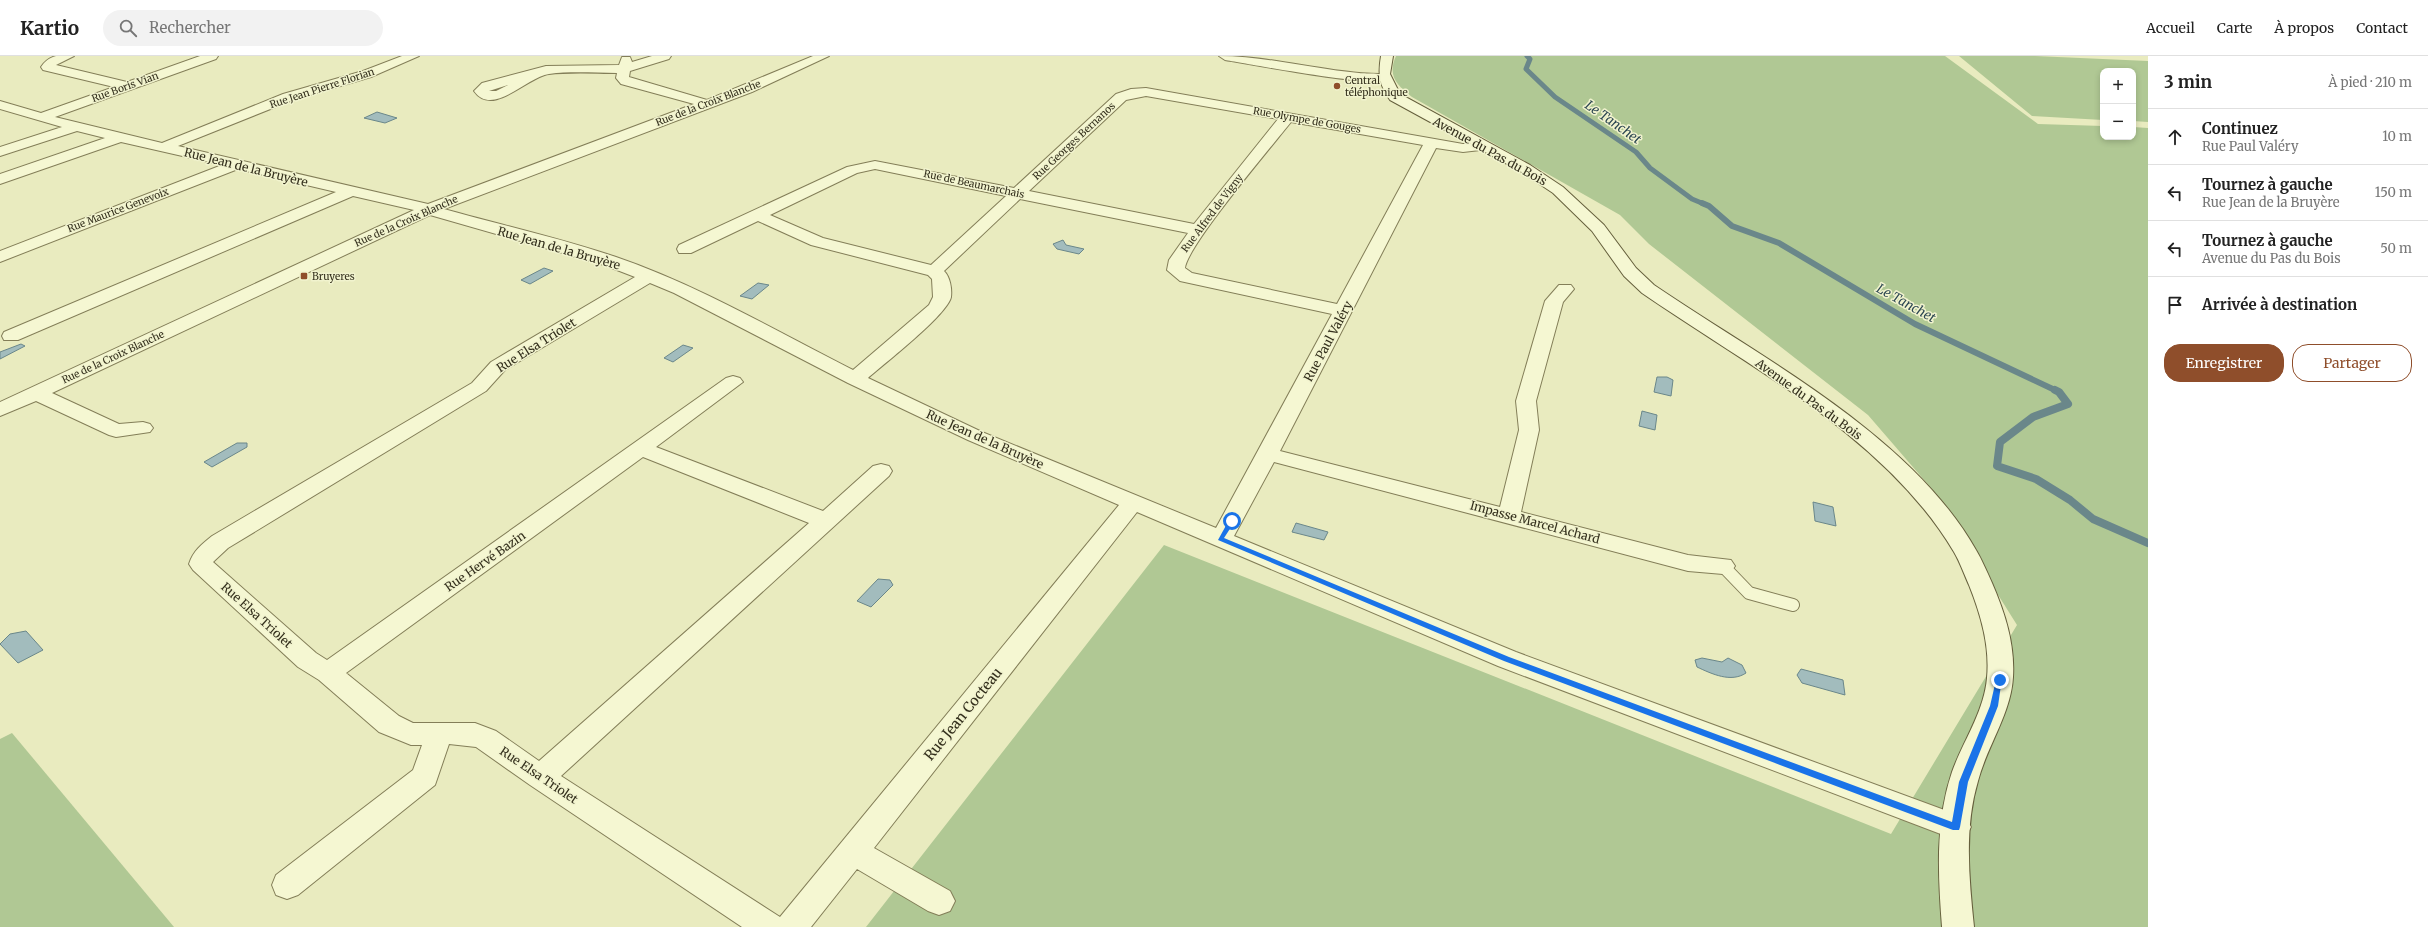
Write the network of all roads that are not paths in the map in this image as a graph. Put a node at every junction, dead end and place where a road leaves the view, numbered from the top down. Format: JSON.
{"nodes":[{"id":1,"x":68,"y":56,"type":"edge"},
{"id":2,"x":212,"y":56,"type":"edge"},
{"id":3,"x":413,"y":56,"type":"edge"},
{"id":4,"x":635,"y":56,"type":"edge"},
{"id":5,"x":665,"y":56,"type":"edge"},
{"id":6,"x":823,"y":56,"type":"edge"},
{"id":7,"x":1226,"y":56,"type":"edge"},
{"id":8,"x":1387,"y":56,"type":"edge"},
{"id":9,"x":1255,"y":58,"type":"edge"},
{"id":10,"x":623,"y":69,"type":"junction"},
{"id":11,"x":527,"y":77,"type":"dead end"},
{"id":12,"x":1385,"y":79,"type":"junction"},
{"id":13,"x":127,"y":86,"type":"junction"},
{"id":14,"x":1131,"y":93,"type":"joint"},
{"id":15,"x":708,"y":104,"type":"junction"},
{"id":16,"x":0,"y":106,"type":"edge"},
{"id":17,"x":1288,"y":116,"type":"junction"},
{"id":18,"x":39,"y":118,"type":"junction"},
{"id":19,"x":76,"y":127,"type":"junction"},
{"id":20,"x":121,"y":137,"type":"junction"},
{"id":21,"x":1432,"y":142,"type":"junction"},
{"id":22,"x":1484,"y":146,"type":"junction"},
{"id":23,"x":164,"y":147,"type":"junction"},
{"id":24,"x":0,"y":152,"type":"edge"},
{"id":25,"x":236,"y":165,"type":"junction"},
{"id":26,"x":0,"y":179,"type":"edge"},
{"id":27,"x":350,"y":192,"type":"junction"},
{"id":28,"x":1018,"y":194,"type":"junction"},
{"id":29,"x":427,"y":210,"type":"junction"},
{"id":30,"x":758,"y":214,"type":"junction"},
{"id":31,"x":1198,"y":230,"type":"junction"},
{"id":32,"x":686,"y":249,"type":"dead end"},
{"id":33,"x":0,"y":257,"type":"edge"},
{"id":34,"x":934,"y":271,"type":"junction"},
{"id":35,"x":649,"y":276,"type":"junction"},
{"id":36,"x":1565,"y":289,"type":"dead end"},
{"id":37,"x":1344,"y":311,"type":"junction"},
{"id":38,"x":12,"y":336,"type":"dead end"},
{"id":39,"x":856,"y":379,"type":"junction"},
{"id":40,"x":733,"y":382,"type":"dead end"},
{"id":41,"x":36,"y":393,"type":"junction"},
{"id":42,"x":0,"y":410,"type":"edge"},
{"id":43,"x":143,"y":428,"type":"dead end"},
{"id":44,"x":642,"y":449,"type":"junction"},
{"id":45,"x":1267,"y":454,"type":"junction"},
{"id":46,"x":882,"y":471,"type":"dead end"},
{"id":47,"x":1134,"y":501,"type":"junction"},
{"id":48,"x":1509,"y":515,"type":"junction"},
{"id":49,"x":827,"y":521,"type":"junction"},
{"id":50,"x":1220,"y":538,"type":"junction"},
{"id":51,"x":1723,"y":566,"type":"joint"},
{"id":52,"x":1793,"y":605,"type":"dead end"},
{"id":53,"x":328,"y":673,"type":"junction"},
{"id":54,"x":439,"y":734,"type":"junction"},
{"id":55,"x":540,"y":777,"type":"junction"},
{"id":56,"x":1956,"y":827,"type":"junction"},
{"id":57,"x":854,"y":851,"type":"junction"},
{"id":58,"x":287,"y":885,"type":"dead end"},
{"id":59,"x":939,"y":901,"type":"dead end"},
{"id":60,"x":769,"y":927,"type":"edge"},
{"id":61,"x":792,"y":927,"type":"edge"},
{"id":62,"x":1958,"y":927,"type":"edge"}],
"edges":[{"from":1,"to":13,"type":"street"},
{"from":2,"to":13,"type":"street","name":"Rue Boris Vian"},
{"from":3,"to":23,"type":"street","name":"Rue Jean Pierre Florian"},
{"from":4,"to":10,"type":"street"},
{"from":5,"to":10,"type":"street"},
{"from":6,"to":15,"type":"street","name":"Rue de la Croix Blanche"},
{"from":7,"to":9,"type":"street"},
{"from":8,"to":12,"type":"street"},
{"from":9,"to":12,"type":"street"},
{"from":10,"to":11,"type":"street"},
{"from":10,"to":15,"type":"street"},
{"from":12,"to":22,"type":"street","name":"Avenue du Pas du Bois"},
{"from":13,"to":18,"type":"street","name":"Rue Boris Vian"},
{"from":14,"to":17,"type":"street","name":"Rue Olympe de Gouges"},
{"from":14,"to":28,"type":"street","name":"Rue Georges Bernanos"},
{"from":15,"to":29,"type":"street","name":"Rue de la Croix Blanche"},
{"from":16,"to":18,"type":"street","name":"Rue Jean de la Bruyère"},
{"from":17,"to":21,"type":"street","name":"Rue Olympe de Gouges"},
{"from":17,"to":31,"type":"street","name":"Rue Alfred de Vigny"},
{"from":18,"to":19,"type":"street","name":"Rue Jean de la Bruyère"},
{"from":19,"to":20,"type":"street","name":"Rue Jean de la Bruyère"},
{"from":19,"to":24,"type":"street"},
{"from":20,"to":23,"type":"street","name":"Rue Jean de la Bruyère"},
{"from":20,"to":26,"type":"street"},
{"from":21,"to":22,"type":"street","name":"Rue Olympe de Gouges"},
{"from":21,"to":37,"type":"street","name":"Rue Paul Valéry"},
{"from":22,"to":56,"type":"street","name":"Avenue du Pas du Bois"},
{"from":23,"to":25,"type":"street","name":"Rue Jean de la Bruyère"},
{"from":25,"to":27,"type":"street","name":"Rue Jean de la Bruyère"},
{"from":25,"to":33,"type":"street","name":"Rue Maurice Genevoix"},
{"from":27,"to":29,"type":"street","name":"Rue Jean de la Bruyère"},
{"from":27,"to":38,"type":"street"},
{"from":28,"to":30,"type":"street","name":"Rue de Beaumarchais"},
{"from":28,"to":31,"type":"street","name":"Rue de Beaumarchais"},
{"from":28,"to":34,"type":"street","name":"Rue Georges Bernanos"},
{"from":29,"to":35,"type":"street","name":"Rue Jean de la Bruyère"},
{"from":29,"to":41,"type":"street","name":"Rue de la Croix Blanche"},
{"from":30,"to":32,"type":"street","name":"Rue de Beaumarchais"},
{"from":30,"to":34,"type":"street"},
{"from":31,"to":37,"type":"street","name":"Rue Alfred de Vigny"},
{"from":34,"to":39,"type":"street"},
{"from":35,"to":39,"type":"street","name":"Rue Jean de la Bruyère"},
{"from":35,"to":53,"type":"street","name":"Rue Elsa Triolet"},
{"from":36,"to":48,"type":"street"},
{"from":37,"to":45,"type":"street","name":"Rue Paul Valéry"},
{"from":39,"to":47,"type":"street","name":"Rue Jean de la Bruyère"},
{"from":40,"to":44,"type":"street","name":"Rue Hervé Bazin"},
{"from":41,"to":42,"type":"street","name":"Rue de la Croix Blanche"},
{"from":41,"to":43,"type":"street"},
{"from":44,"to":49,"type":"street"},
{"from":44,"to":53,"type":"street","name":"Rue Hervé Bazin"},
{"from":45,"to":48,"type":"street","name":"Impasse Marcel Achard"},
{"from":45,"to":50,"type":"street","name":"Rue Paul Valéry"},
{"from":46,"to":49,"type":"street"},
{"from":47,"to":50,"type":"street","name":"Rue Jean de la Bruyère"},
{"from":47,"to":57,"type":"street","name":"Rue Jean Cocteau"},
{"from":48,"to":51,"type":"street","name":"Impasse Marcel Achard"},
{"from":49,"to":55,"type":"street"},
{"from":50,"to":56,"type":"street","name":"Rue Jean de la Bruyère"},
{"from":51,"to":52,"type":"lane","name":"Impasse Marcel Achard"},
{"from":53,"to":54,"type":"street","name":"Rue Elsa Triolet"},
{"from":54,"to":55,"type":"street","name":"Rue Elsa Triolet"},
{"from":54,"to":58,"type":"street"},
{"from":55,"to":60,"type":"street","name":"Rue Elsa Triolet"},
{"from":56,"to":62,"type":"street","name":"Avenue du Pas du Bois"},
{"from":57,"to":59,"type":"street"},
{"from":57,"to":61,"type":"street","name":"Rue Jean Cocteau"}]}
